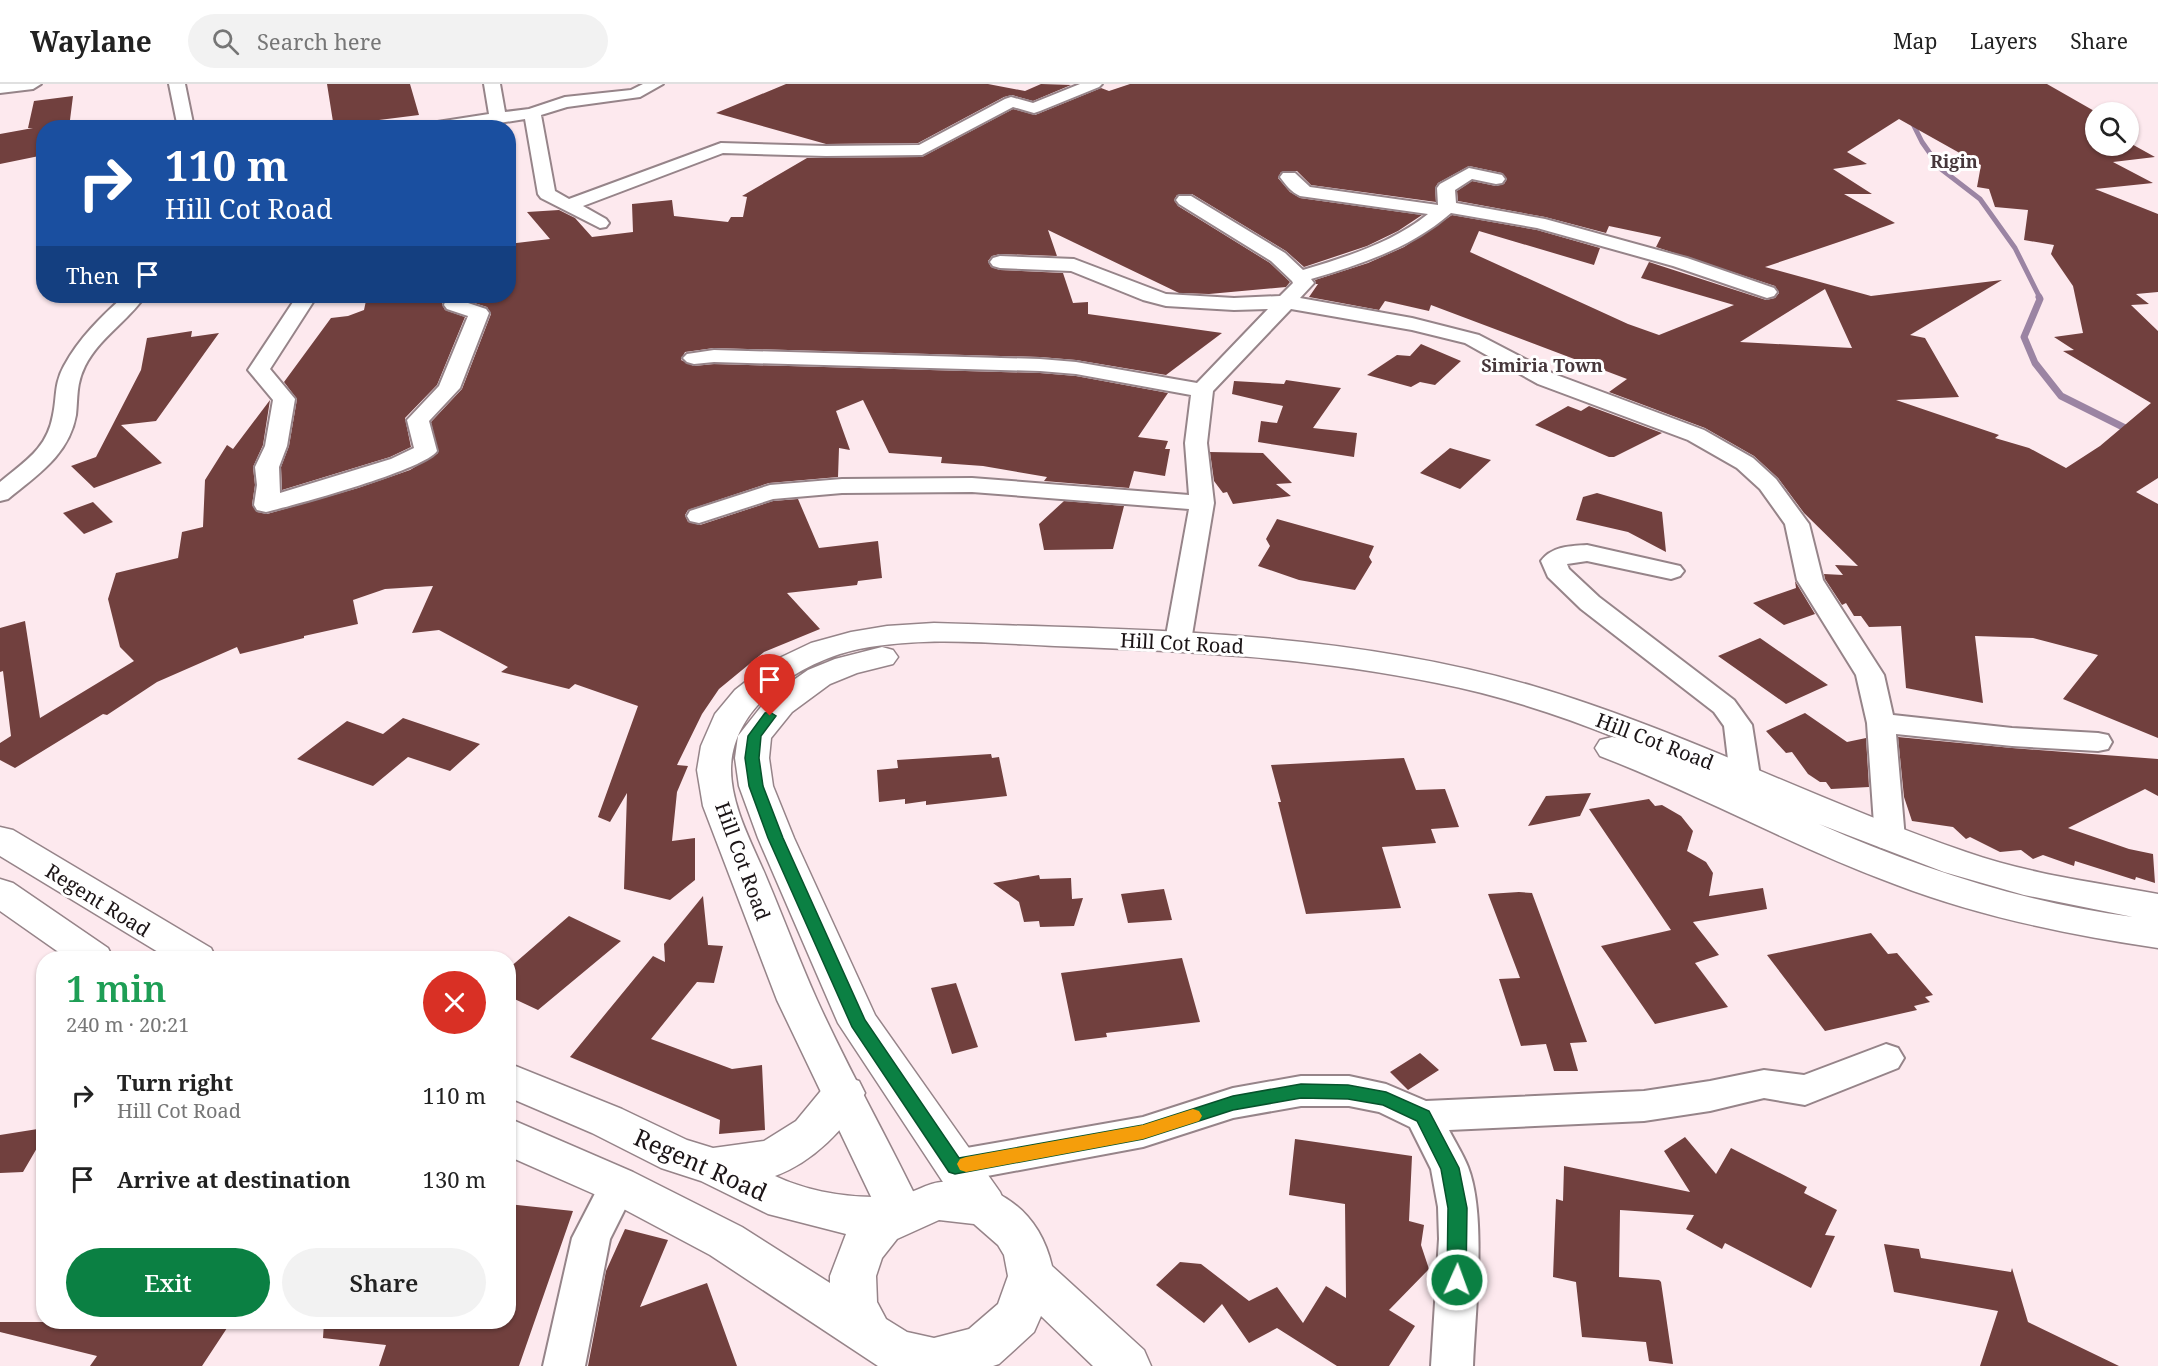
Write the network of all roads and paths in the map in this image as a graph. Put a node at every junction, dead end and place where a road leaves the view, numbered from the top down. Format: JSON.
{"nodes":[{"id":1,"x":33,"y":84,"type":"edge"},
{"id":2,"x":177,"y":84,"type":"edge"},
{"id":3,"x":492,"y":84,"type":"edge"},
{"id":4,"x":655,"y":84,"type":"edge"},
{"id":5,"x":1095,"y":84,"type":"edge"},
{"id":6,"x":0,"y":88,"type":"edge"},
{"id":7,"x":532,"y":113,"type":"junction"},
{"id":8,"x":498,"y":117,"type":"junction"},
{"id":9,"x":184,"y":120,"type":"edge"},
{"id":10,"x":482,"y":120,"type":"edge"},
{"id":11,"x":1289,"y":177,"type":"dead end"},
{"id":12,"x":1496,"y":179,"type":"dead end"},
{"id":13,"x":1185,"y":200,"type":"dead end"},
{"id":14,"x":570,"y":206,"type":"junction"},
{"id":15,"x":1445,"y":209,"type":"junction"},
{"id":16,"x":600,"y":223,"type":"dead end"},
{"id":17,"x":1000,"y":262,"type":"dead end"},
{"id":18,"x":1299,"y":277,"type":"junction"},
{"id":19,"x":1767,"y":292,"type":"dead end"},
{"id":20,"x":1286,"y":302,"type":"junction"},
{"id":21,"x":128,"y":303,"type":"edge"},
{"id":22,"x":302,"y":303,"type":"edge"},
{"id":23,"x":455,"y":303,"type":"edge"},
{"id":24,"x":694,"y":358,"type":"dead end"},
{"id":25,"x":1202,"y":390,"type":"junction"},
{"id":26,"x":0,"y":494,"type":"edge"},
{"id":27,"x":1202,"y":503,"type":"junction"},
{"id":28,"x":699,"y":516,"type":"dead end"},
{"id":29,"x":1671,"y":572,"type":"dead end"},
{"id":30,"x":1178,"y":642,"type":"junction"},
{"id":31,"x":1881,"y":723,"type":"junction"},
{"id":32,"x":2098,"y":742,"type":"dead end"},
{"id":33,"x":1745,"y":776,"type":"junction"},
{"id":34,"x":1890,"y":838,"type":"junction"},
{"id":35,"x":0,"y":839,"type":"edge"},
{"id":36,"x":0,"y":892,"type":"edge"},
{"id":37,"x":2158,"y":908,"type":"edge"},
{"id":38,"x":2158,"y":934,"type":"edge"},
{"id":39,"x":84,"y":951,"type":"edge"},
{"id":40,"x":185,"y":951,"type":"edge"},
{"id":41,"x":1886,"y":1058,"type":"dead end"},
{"id":42,"x":516,"y":1082,"type":"edge"},
{"id":43,"x":844,"y":1093,"type":"junction"},
{"id":44,"x":1423,"y":1116,"type":"junction"},
{"id":45,"x":516,"y":1140,"type":"edge"},
{"id":46,"x":713,"y":1166,"type":"junction"},
{"id":47,"x":955,"y":1166,"type":"junction"},
{"id":48,"x":618,"y":1185,"type":"junction"},
{"id":49,"x":984,"y":1206,"type":"junction"},
{"id":50,"x":902,"y":1214,"type":"junction"},
{"id":51,"x":1031,"y":1276,"type":"junction"},
{"id":52,"x":868,"y":1331,"type":"junction"},
{"id":53,"x":938,"y":1363,"type":"edge"},
{"id":54,"x":1461,"y":1364,"type":"edge"},
{"id":55,"x":564,"y":1366,"type":"edge"},
{"id":56,"x":1127,"y":1366,"type":"edge"}],
"edges":[{"from":1,"to":6,"type":"street"},
{"from":2,"to":9,"type":"street"},
{"from":3,"to":8,"type":"street"},
{"from":4,"to":7,"type":"street"},
{"from":5,"to":14,"type":"street"},
{"from":7,"to":8,"type":"street"},
{"from":7,"to":14,"type":"street"},
{"from":8,"to":10,"type":"street"},
{"from":11,"to":15,"type":"street"},
{"from":12,"to":15,"type":"street"},
{"from":13,"to":18,"type":"street"},
{"from":14,"to":16,"type":"street"},
{"from":15,"to":18,"type":"street"},
{"from":15,"to":19,"type":"street"},
{"from":17,"to":20,"type":"street"},
{"from":18,"to":20,"type":"street"},
{"from":20,"to":25,"type":"street"},
{"from":20,"to":31,"type":"street"},
{"from":21,"to":26,"type":"street"},
{"from":22,"to":23,"type":"street"},
{"from":24,"to":25,"type":"street"},
{"from":25,"to":27,"type":"street"},
{"from":27,"to":28,"type":"street"},
{"from":27,"to":30,"type":"street"},
{"from":29,"to":33,"type":"street"},
{"from":30,"to":33,"type":"main road","name":"Hill Cot Road"},
{"from":30,"to":43,"type":"main road","name":"Hill Cot Road"},
{"from":31,"to":32,"type":"street"},
{"from":31,"to":34,"type":"street"},
{"from":33,"to":34,"type":"main road","name":"Hill Cot Road"},
{"from":34,"to":37,"type":"main road","name":"Hill Cot Road"},
{"from":35,"to":40,"type":"main road","name":"Regent Road"},
{"from":36,"to":39,"type":"main road"},
{"from":38,"to":47,"type":"main road","name":"Hill Cot Road"},
{"from":41,"to":44,"type":"street"},
{"from":42,"to":46,"type":"main road","name":"Regent Road"},
{"from":43,"to":46,"type":"main road"},
{"from":43,"to":50,"type":"main road","name":"Hill Cot Road"},
{"from":44,"to":47,"type":"street"},
{"from":44,"to":54,"type":"street"},
{"from":45,"to":48,"type":"main road"},
{"from":46,"to":50,"type":"main road","name":"Regent Road"},
{"from":47,"to":49,"type":"main road","name":"Hill Cot Road"},
{"from":48,"to":52,"type":"main road"},
{"from":48,"to":55,"type":"street"},
{"from":49,"to":50,"type":"main road"},
{"from":49,"to":51,"type":"main road"},
{"from":50,"to":52,"type":"main road"},
{"from":51,"to":53,"type":"main road"},
{"from":51,"to":56,"type":"main road"},
{"from":52,"to":53,"type":"main road"}]}
